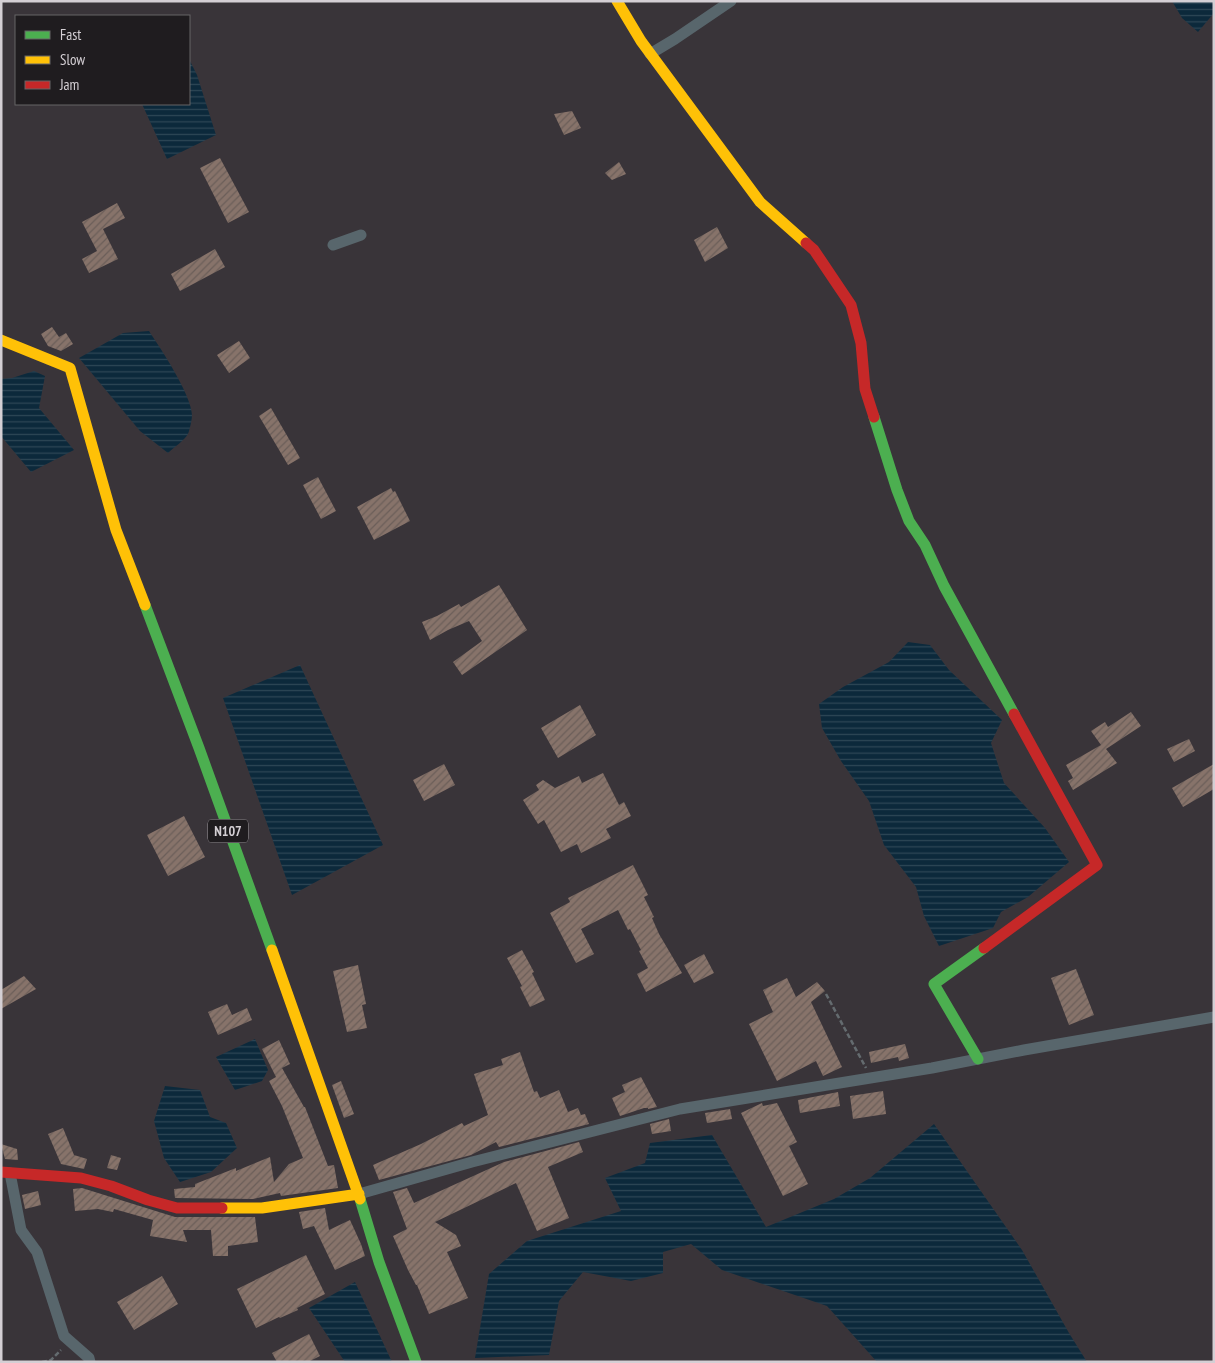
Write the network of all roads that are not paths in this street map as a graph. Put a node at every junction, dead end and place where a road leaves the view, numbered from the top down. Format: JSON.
{"nodes":[{"id":1,"x":617,"y":1,"type":"edge"},
{"id":2,"x":731,"y":1,"type":"edge"},
{"id":3,"x":650,"y":54,"type":"junction"},
{"id":4,"x":361,"y":235,"type":"dead end"},
{"id":5,"x":333,"y":245,"type":"dead end"},
{"id":6,"x":1,"y":340,"type":"edge"},
{"id":7,"x":1214,"y":1017,"type":"edge"},
{"id":8,"x":978,"y":1059,"type":"junction"},
{"id":9,"x":5,"y":1172,"type":"edge"},
{"id":10,"x":359,"y":1194,"type":"junction"},
{"id":11,"x":90,"y":1362,"type":"edge"},
{"id":12,"x":416,"y":1362,"type":"edge"}],
"edges":[{"from":1,"to":3,"type":"main road"},
{"from":2,"to":3,"type":"street"},
{"from":3,"to":8,"type":"main road"},
{"from":4,"to":5,"type":"street"},
{"from":6,"to":10,"type":"main road","number":"N107"},
{"from":7,"to":8,"type":"street"},
{"from":8,"to":10,"type":"street"},
{"from":9,"to":10,"type":"main road"},
{"from":9,"to":11,"type":"street"},
{"from":10,"to":12,"type":"main road","number":"N107"}]}
